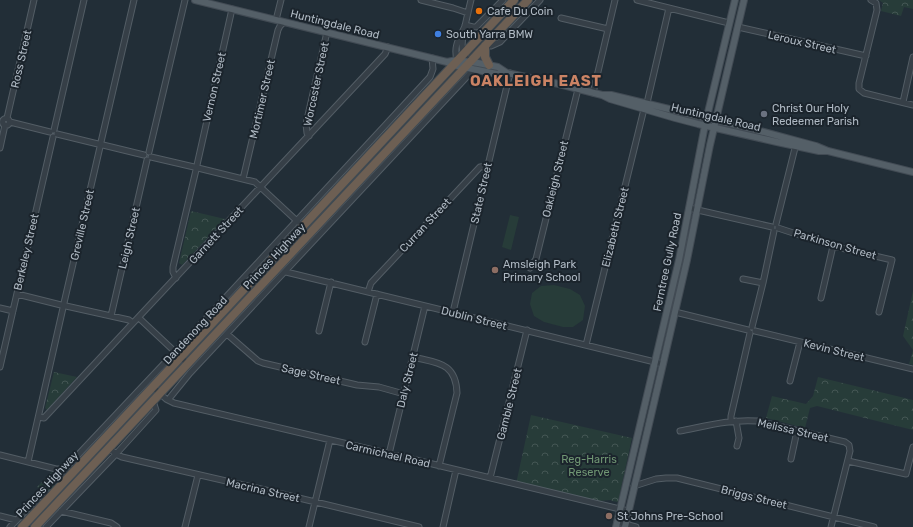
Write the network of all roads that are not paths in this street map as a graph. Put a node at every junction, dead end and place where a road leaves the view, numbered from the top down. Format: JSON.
{"nodes":[{"id":1,"x":34,"y":0,"type":"edge"},
{"id":2,"x":84,"y":0,"type":"edge"},
{"id":3,"x":134,"y":0,"type":"edge"},
{"id":4,"x":185,"y":0,"type":"edge"},
{"id":5,"x":195,"y":0,"type":"edge"},
{"id":6,"x":282,"y":0,"type":"edge"},
{"id":7,"x":421,"y":0,"type":"edge"},
{"id":8,"x":472,"y":0,"type":"edge"},
{"id":9,"x":503,"y":0,"type":"edge"},
{"id":10,"x":514,"y":0,"type":"edge"},
{"id":11,"x":528,"y":0,"type":"edge"},
{"id":12,"x":540,"y":0,"type":"edge"},
{"id":13,"x":615,"y":0,"type":"edge"},
{"id":14,"x":636,"y":0,"type":"edge"},
{"id":15,"x":735,"y":0,"type":"edge"},
{"id":16,"x":744,"y":0,"type":"edge"},
{"id":17,"x":871,"y":0,"type":"edge"},
{"id":18,"x":669,"y":8,"type":"junction"},
{"id":19,"x":232,"y":9,"type":"junction"},
{"id":20,"x":494,"y":10,"type":"junction"},
{"id":21,"x":468,"y":12,"type":"junction"},
{"id":22,"x":561,"y":18,"type":"dead end"},
{"id":23,"x":276,"y":20,"type":"junction"},
{"id":24,"x":284,"y":22,"type":"junction"},
{"id":25,"x":729,"y":22,"type":"junction"},
{"id":26,"x":493,"y":23,"type":"junction"},
{"id":27,"x":464,"y":26,"type":"junction"},
{"id":28,"x":738,"y":27,"type":"junction"},
{"id":29,"x":608,"y":29,"type":"junction"},
{"id":30,"x":327,"y":32,"type":"junction"},
{"id":31,"x":484,"y":46,"type":"junction"},
{"id":32,"x":388,"y":47,"type":"junction"},
{"id":33,"x":464,"y":53,"type":"junction"},
{"id":34,"x":866,"y":56,"type":"junction"},
{"id":35,"x":913,"y":57,"type":"edge"},
{"id":36,"x":432,"y":58,"type":"junction"},
{"id":37,"x":453,"y":62,"type":"junction"},
{"id":38,"x":489,"y":65,"type":"junction"},
{"id":39,"x":470,"y":66,"type":"junction"},
{"id":40,"x":508,"y":73,"type":"junction"},
{"id":41,"x":578,"y":89,"type":"junction"},
{"id":42,"x":429,"y":90,"type":"junction"},
{"id":43,"x":593,"y":93,"type":"junction"},
{"id":44,"x":439,"y":95,"type":"junction"},
{"id":45,"x":903,"y":102,"type":"junction"},
{"id":46,"x":442,"y":104,"type":"junction"},
{"id":47,"x":913,"y":105,"type":"edge"},
{"id":48,"x":646,"y":106,"type":"junction"},
{"id":49,"x":707,"y":118,"type":"junction"},
{"id":50,"x":715,"y":120,"type":"junction"},
{"id":51,"x":5,"y":121,"type":"edge"},
{"id":52,"x":706,"y":125,"type":"junction"},
{"id":53,"x":714,"y":127,"type":"junction"},
{"id":54,"x":53,"y":133,"type":"junction"},
{"id":55,"x":309,"y":136,"type":"junction"},
{"id":56,"x":797,"y":143,"type":"junction"},
{"id":57,"x":100,"y":144,"type":"junction"},
{"id":58,"x":0,"y":148,"type":"edge"},
{"id":59,"x":148,"y":156,"type":"junction"},
{"id":60,"x":487,"y":166,"type":"junction"},
{"id":61,"x":196,"y":168,"type":"junction"},
{"id":62,"x":913,"y":172,"type":"edge"},
{"id":63,"x":243,"y":179,"type":"junction"},
{"id":64,"x":261,"y":187,"type":"junction"},
{"id":65,"x":689,"y":208,"type":"junction"},
{"id":66,"x":338,"y":209,"type":"junction"},
{"id":67,"x":697,"y":210,"type":"junction"},
{"id":68,"x":300,"y":224,"type":"junction"},
{"id":69,"x":775,"y":228,"type":"junction"},
{"id":70,"x":833,"y":246,"type":"junction"},
{"id":71,"x":530,"y":268,"type":"dead end"},
{"id":72,"x":286,"y":272,"type":"junction"},
{"id":73,"x":176,"y":278,"type":"junction"},
{"id":74,"x":743,"y":279,"type":"dead end"},
{"id":75,"x":330,"y":282,"type":"junction"},
{"id":76,"x":763,"y":283,"type":"junction"},
{"id":77,"x":368,"y":292,"type":"junction"},
{"id":78,"x":17,"y":294,"type":"junction"},
{"id":79,"x":377,"y":294,"type":"junction"},
{"id":80,"x":821,"y":298,"type":"dead end"},
{"id":81,"x":64,"y":305,"type":"junction"},
{"id":82,"x":425,"y":306,"type":"junction"},
{"id":83,"x":0,"y":308,"type":"edge"},
{"id":84,"x":13,"y":311,"type":"junction"},
{"id":85,"x":453,"y":312,"type":"junction"},
{"id":86,"x":675,"y":312,"type":"junction"},
{"id":87,"x":879,"y":312,"type":"dead end"},
{"id":88,"x":111,"y":316,"type":"junction"},
{"id":89,"x":139,"y":318,"type":"junction"},
{"id":90,"x":133,"y":323,"type":"junction"},
{"id":91,"x":527,"y":330,"type":"junction"},
{"id":92,"x":751,"y":330,"type":"junction"},
{"id":93,"x":319,"y":331,"type":"dead end"},
{"id":94,"x":227,"y":334,"type":"junction"},
{"id":95,"x":365,"y":342,"type":"dead end"},
{"id":96,"x":800,"y":342,"type":"junction"},
{"id":97,"x":586,"y":345,"type":"junction"},
{"id":98,"x":178,"y":355,"type":"junction"},
{"id":99,"x":413,"y":357,"type":"junction"},
{"id":100,"x":655,"y":362,"type":"junction"},
{"id":101,"x":188,"y":364,"type":"junction"},
{"id":102,"x":663,"y":364,"type":"junction"},
{"id":103,"x":0,"y":367,"type":"edge"},
{"id":104,"x":913,"y":369,"type":"edge"},
{"id":105,"x":790,"y":381,"type":"dead end"},
{"id":106,"x":153,"y":387,"type":"junction"},
{"id":107,"x":160,"y":394,"type":"junction"},
{"id":108,"x":404,"y":394,"type":"junction"},
{"id":109,"x":168,"y":400,"type":"junction"},
{"id":110,"x":153,"y":401,"type":"junction"},
{"id":111,"x":39,"y":417,"type":"junction"},
{"id":112,"x":733,"y":421,"type":"junction"},
{"id":113,"x":680,"y":431,"type":"dead end"},
{"id":114,"x":797,"y":431,"type":"junction"},
{"id":115,"x":330,"y":440,"type":"junction"},
{"id":116,"x":737,"y":446,"type":"dead end"},
{"id":117,"x":913,"y":446,"type":"edge"},
{"id":118,"x":109,"y":448,"type":"junction"},
{"id":119,"x":116,"y":454,"type":"junction"},
{"id":120,"x":389,"y":454,"type":"junction"},
{"id":121,"x":0,"y":455,"type":"edge"},
{"id":122,"x":791,"y":459,"type":"dead end"},
{"id":123,"x":848,"y":461,"type":"junction"},
{"id":124,"x":28,"y":462,"type":"junction"},
{"id":125,"x":440,"y":466,"type":"junction"},
{"id":126,"x":456,"y":470,"type":"junction"},
{"id":127,"x":61,"y":472,"type":"junction"},
{"id":128,"x":71,"y":475,"type":"junction"},
{"id":129,"x":198,"y":475,"type":"junction"},
{"id":130,"x":490,"y":478,"type":"junction"},
{"id":131,"x":62,"y":484,"type":"junction"},
{"id":132,"x":634,"y":486,"type":"junction"},
{"id":133,"x":52,"y":495,"type":"junction"},
{"id":134,"x":315,"y":502,"type":"junction"},
{"id":135,"x":621,"y":509,"type":"junction"},
{"id":136,"x":62,"y":511,"type":"junction"},
{"id":137,"x":628,"y":511,"type":"junction"},
{"id":138,"x":22,"y":514,"type":"junction"},
{"id":139,"x":0,"y":516,"type":"edge"},
{"id":140,"x":833,"y":517,"type":"junction"},
{"id":141,"x":16,"y":520,"type":"junction"},
{"id":142,"x":617,"y":525,"type":"edge"},
{"id":143,"x":626,"y":526,"type":"edge"},
{"id":144,"x":10,"y":527,"type":"edge"},
{"id":145,"x":21,"y":527,"type":"edge"},
{"id":146,"x":35,"y":527,"type":"edge"},
{"id":147,"x":46,"y":527,"type":"edge"},
{"id":148,"x":117,"y":527,"type":"edge"},
{"id":149,"x":185,"y":527,"type":"edge"},
{"id":150,"x":309,"y":527,"type":"edge"},
{"id":151,"x":418,"y":527,"type":"edge"},
{"id":152,"x":443,"y":527,"type":"edge"},
{"id":153,"x":636,"y":527,"type":"edge"},
{"id":154,"x":831,"y":527,"type":"edge"},
{"id":155,"x":874,"y":527,"type":"edge"}],
"edges":[{"from":1,"to":51,"type":"street","name":"Ross Street"},
{"from":2,"to":54,"type":"street","name":"Berkeley Street"},
{"from":3,"to":57,"type":"street","name":"Greville Street"},
{"from":4,"to":59,"type":"street","name":"Leigh Street"},
{"from":5,"to":19,"type":"main road","name":"Huntingdale Road"},
{"from":6,"to":23,"type":"street"},
{"from":7,"to":21,"type":"street"},
{"from":8,"to":21,"type":"street"},
{"from":9,"to":20,"type":"street"},
{"from":10,"to":26,"type":"highway","name":"Princes Highway"},
{"from":11,"to":31,"type":"highway","name":"Princes Highway"},
{"from":12,"to":31,"type":"street"},
{"from":13,"to":29,"type":"street"},
{"from":14,"to":18,"type":"street"},
{"from":15,"to":25,"type":"main road","name":"Ferntree Gully Road"},
{"from":16,"to":28,"type":"main road","name":"Ferntree Gully Road"},
{"from":17,"to":34,"type":"street"},
{"from":18,"to":25,"type":"street"},
{"from":18,"to":48,"type":"street","name":"Elizabeth Street"},
{"from":19,"to":23,"type":"main road","name":"Huntingdale Road"},
{"from":19,"to":61,"type":"street","name":"Vernon Street"},
{"from":20,"to":26,"type":"street"},
{"from":20,"to":27,"type":"street"},
{"from":21,"to":27,"type":"street"},
{"from":22,"to":29,"type":"street"},
{"from":23,"to":24,"type":"main road","name":"Huntingdale Road"},
{"from":24,"to":30,"type":"main road","name":"Huntingdale Road"},
{"from":24,"to":63,"type":"street","name":"Mortimer Street"},
{"from":25,"to":49,"type":"main road","name":"Ferntree Gully Road"},
{"from":26,"to":33,"type":"highway","name":"Princes Highway"},
{"from":27,"to":33,"type":"street"},
{"from":27,"to":37,"type":"street"},
{"from":28,"to":34,"type":"street","name":"Leroux Street"},
{"from":28,"to":50,"type":"main road","name":"Ferntree Gully Road"},
{"from":29,"to":43,"type":"street"},
{"from":30,"to":32,"type":"main road","name":"Huntingdale Road"},
{"from":30,"to":55,"type":"street","name":"Worcester Street"},
{"from":31,"to":38,"type":"highway"},
{"from":31,"to":39,"type":"highway","name":"Princes Highway"},
{"from":32,"to":36,"type":"main road","name":"Huntingdale Road"},
{"from":32,"to":55,"type":"street","name":"Garnett Street"},
{"from":33,"to":37,"type":"highway","name":"Princes Highway"},
{"from":33,"to":39,"type":"street"},
{"from":34,"to":45,"type":"street"},
{"from":35,"to":45,"type":"street"},
{"from":36,"to":37,"type":"main road","name":"Huntingdale Road"},
{"from":36,"to":68,"type":"street"},
{"from":37,"to":39,"type":"main road","name":"Huntingdale Road"},
{"from":37,"to":42,"type":"highway","name":"Princes Highway"},
{"from":38,"to":39,"type":"main road","name":"Huntingdale Road"},
{"from":38,"to":40,"type":"main road","name":"Huntingdale Road"},
{"from":39,"to":40,"type":"main road","name":"Huntingdale Road"},
{"from":39,"to":44,"type":"highway","name":"Princes Highway"},
{"from":39,"to":46,"type":"street"},
{"from":40,"to":41,"type":"main road","name":"Huntingdale Road"},
{"from":40,"to":60,"type":"street","name":"State Street"},
{"from":41,"to":43,"type":"main road","name":"Huntingdale Road"},
{"from":41,"to":71,"type":"street","name":"Oakleigh Street"},
{"from":42,"to":44,"type":"street"},
{"from":42,"to":68,"type":"highway","name":"Princes Highway"},
{"from":43,"to":48,"type":"main road","name":"Huntingdale Road"},
{"from":44,"to":46,"type":"street"},
{"from":44,"to":66,"type":"highway","name":"Princes Highway"},
{"from":45,"to":47,"type":"street"},
{"from":46,"to":66,"type":"street"},
{"from":48,"to":49,"type":"main road","name":"Huntingdale Road"},
{"from":48,"to":52,"type":"main road","name":"Huntingdale Road"},
{"from":48,"to":97,"type":"street","name":"Elizabeth Street"},
{"from":49,"to":50,"type":"main road","name":"Huntingdale Road"},
{"from":49,"to":52,"type":"main road","name":"Ferntree Gully Road"},
{"from":50,"to":53,"type":"main road","name":"Ferntree Gully Road"},
{"from":50,"to":56,"type":"main road","name":"Huntingdale Road"},
{"from":51,"to":54,"type":"street"},
{"from":51,"to":58,"type":"street","name":"Ross Street"},
{"from":52,"to":53,"type":"main road","name":"Huntingdale Road"},
{"from":52,"to":65,"type":"main road","name":"Ferntree Gully Road"},
{"from":53,"to":56,"type":"main road","name":"Huntingdale Road"},
{"from":53,"to":67,"type":"main road","name":"Ferntree Gully Road"},
{"from":54,"to":57,"type":"street"},
{"from":54,"to":78,"type":"street","name":"Berkeley Street"},
{"from":55,"to":64,"type":"street","name":"Garnett Street"},
{"from":56,"to":62,"type":"main road","name":"Huntingdale Road"},
{"from":56,"to":69,"type":"street"},
{"from":57,"to":59,"type":"street"},
{"from":57,"to":81,"type":"street","name":"Greville Street"},
{"from":59,"to":61,"type":"street"},
{"from":59,"to":88,"type":"street","name":"Leigh Street"},
{"from":60,"to":77,"type":"street","name":"Curran Street"},
{"from":60,"to":85,"type":"street","name":"State Street"},
{"from":61,"to":63,"type":"street"},
{"from":61,"to":73,"type":"street","name":"Vernon Street"},
{"from":63,"to":64,"type":"street"},
{"from":64,"to":68,"type":"street"},
{"from":64,"to":73,"type":"street","name":"Garnett Street"},
{"from":65,"to":67,"type":"street","name":"Parkinson Street"},
{"from":65,"to":100,"type":"main road","name":"Ferntree Gully Road"},
{"from":66,"to":72,"type":"street"},
{"from":66,"to":101,"type":"highway","name":"Princes Highway"},
{"from":67,"to":69,"type":"street","name":"Parkinson Street"},
{"from":67,"to":86,"type":"main road","name":"Ferntree Gully Road"},
{"from":68,"to":98,"type":"highway","name":"Princes Highway"},
{"from":69,"to":70,"type":"street","name":"Parkinson Street"},
{"from":69,"to":76,"type":"street"},
{"from":70,"to":80,"type":"street"},
{"from":70,"to":87,"type":"street","name":"Parkinson Street"},
{"from":72,"to":75,"type":"street","name":"Dublin Street"},
{"from":72,"to":94,"type":"street"},
{"from":73,"to":89,"type":"street","name":"Garnett Street"},
{"from":74,"to":76,"type":"street"},
{"from":75,"to":77,"type":"street","name":"Dublin Street"},
{"from":75,"to":93,"type":"street"},
{"from":76,"to":92,"type":"street"},
{"from":77,"to":79,"type":"street","name":"Dublin Street"},
{"from":78,"to":81,"type":"street"},
{"from":78,"to":84,"type":"street","name":"Berkeley Street"},
{"from":79,"to":82,"type":"street","name":"Dublin Street"},
{"from":79,"to":95,"type":"street"},
{"from":81,"to":88,"type":"street"},
{"from":81,"to":111,"type":"street","name":"Greville Street"},
{"from":82,"to":85,"type":"street","name":"Dublin Street"},
{"from":82,"to":99,"type":"street","name":"Daly Street"},
{"from":83,"to":84,"type":"street"},
{"from":84,"to":103,"type":"street","name":"Berkeley Street"},
{"from":85,"to":91,"type":"street","name":"Dublin Street"},
{"from":86,"to":92,"type":"street","name":"Kevin Street"},
{"from":86,"to":102,"type":"main road","name":"Ferntree Gully Road"},
{"from":88,"to":90,"type":"street"},
{"from":89,"to":90,"type":"street","name":"Garnett Street"},
{"from":89,"to":98,"type":"street"},
{"from":90,"to":111,"type":"street","name":"Garnett Street"},
{"from":91,"to":97,"type":"street","name":"Dublin Street"},
{"from":91,"to":130,"type":"street","name":"Gamble Street"},
{"from":92,"to":96,"type":"street","name":"Kevin Street"},
{"from":92,"to":112,"type":"street"},
{"from":94,"to":108,"type":"street","name":"Sage Street"},
{"from":94,"to":109,"type":"street"},
{"from":96,"to":104,"type":"street","name":"Kevin Street"},
{"from":96,"to":105,"type":"street"},
{"from":97,"to":100,"type":"street","name":"Dublin Street"},
{"from":98,"to":101,"type":"street"},
{"from":98,"to":106,"type":"highway","name":"Princes Highway"},
{"from":98,"to":127,"type":"street","name":"Dandenong Road"},
{"from":99,"to":108,"type":"street","name":"Daly Street"},
{"from":99,"to":125,"type":"street"},
{"from":100,"to":102,"type":"street","name":"Dublin Street"},
{"from":100,"to":135,"type":"main road","name":"Ferntree Gully Road"},
{"from":101,"to":107,"type":"highway","name":"Princes Highway"},
{"from":102,"to":132,"type":"main road","name":"Ferntree Gully Road"},
{"from":106,"to":107,"type":"street","name":"Carmichael Road"},
{"from":106,"to":128,"type":"highway","name":"Princes Highway"},
{"from":107,"to":109,"type":"street","name":"Carmichael Road"},
{"from":107,"to":110,"type":"highway","name":"Princes Highway"},
{"from":108,"to":120,"type":"street","name":"Daly Street"},
{"from":109,"to":115,"type":"street","name":"Carmichael Road"},
{"from":110,"to":118,"type":"highway","name":"Princes Highway"},
{"from":110,"to":119,"type":"street"},
{"from":111,"to":124,"type":"street","name":"Greville Street"},
{"from":112,"to":113,"type":"street","name":"Melissa Street"},
{"from":112,"to":114,"type":"street","name":"Melissa Street"},
{"from":112,"to":116,"type":"street"},
{"from":114,"to":122,"type":"street"},
{"from":114,"to":123,"type":"street","name":"Melissa Street"},
{"from":115,"to":120,"type":"street","name":"Carmichael Road"},
{"from":115,"to":134,"type":"street"},
{"from":117,"to":123,"type":"street"},
{"from":118,"to":119,"type":"street","name":"Macrina Street"},
{"from":118,"to":146,"type":"highway","name":"Princes Highway"},
{"from":119,"to":129,"type":"street","name":"Macrina Street"},
{"from":119,"to":136,"type":"street"},
{"from":120,"to":125,"type":"street","name":"Carmichael Road"},
{"from":121,"to":124,"type":"street"},
{"from":123,"to":140,"type":"street"},
{"from":124,"to":127,"type":"street"},
{"from":125,"to":126,"type":"street","name":"Carmichael Road"},
{"from":126,"to":130,"type":"street","name":"Carmichael Road"},
{"from":126,"to":152,"type":"street"},
{"from":127,"to":128,"type":"street"},
{"from":127,"to":131,"type":"street"},
{"from":128,"to":131,"type":"highway","name":"Princes Highway"},
{"from":129,"to":134,"type":"street","name":"Macrina Street"},
{"from":129,"to":149,"type":"street"},
{"from":130,"to":135,"type":"street","name":"Carmichael Road"},
{"from":131,"to":133,"type":"highway","name":"Princes Highway"},
{"from":132,"to":137,"type":"main road","name":"Ferntree Gully Road"},
{"from":132,"to":140,"type":"street","name":"Briggs Street"},
{"from":133,"to":138,"type":"street"},
{"from":133,"to":145,"type":"highway","name":"Princes Highway"},
{"from":134,"to":150,"type":"street"},
{"from":134,"to":151,"type":"street","name":"Macrina Street"},
{"from":135,"to":137,"type":"street","name":"Carmichael Road"},
{"from":135,"to":142,"type":"main road","name":"Ferntree Gully Road"},
{"from":136,"to":147,"type":"street"},
{"from":136,"to":148,"type":"street"},
{"from":137,"to":143,"type":"main road","name":"Ferntree Gully Road"},
{"from":138,"to":141,"type":"street"},
{"from":138,"to":145,"type":"street"},
{"from":139,"to":141,"type":"street"},
{"from":140,"to":154,"type":"street"},
{"from":140,"to":155,"type":"street","name":"Briggs Street"},
{"from":141,"to":144,"type":"street"},
{"from":142,"to":143,"type":"street"},
{"from":143,"to":153,"type":"street"}]}
